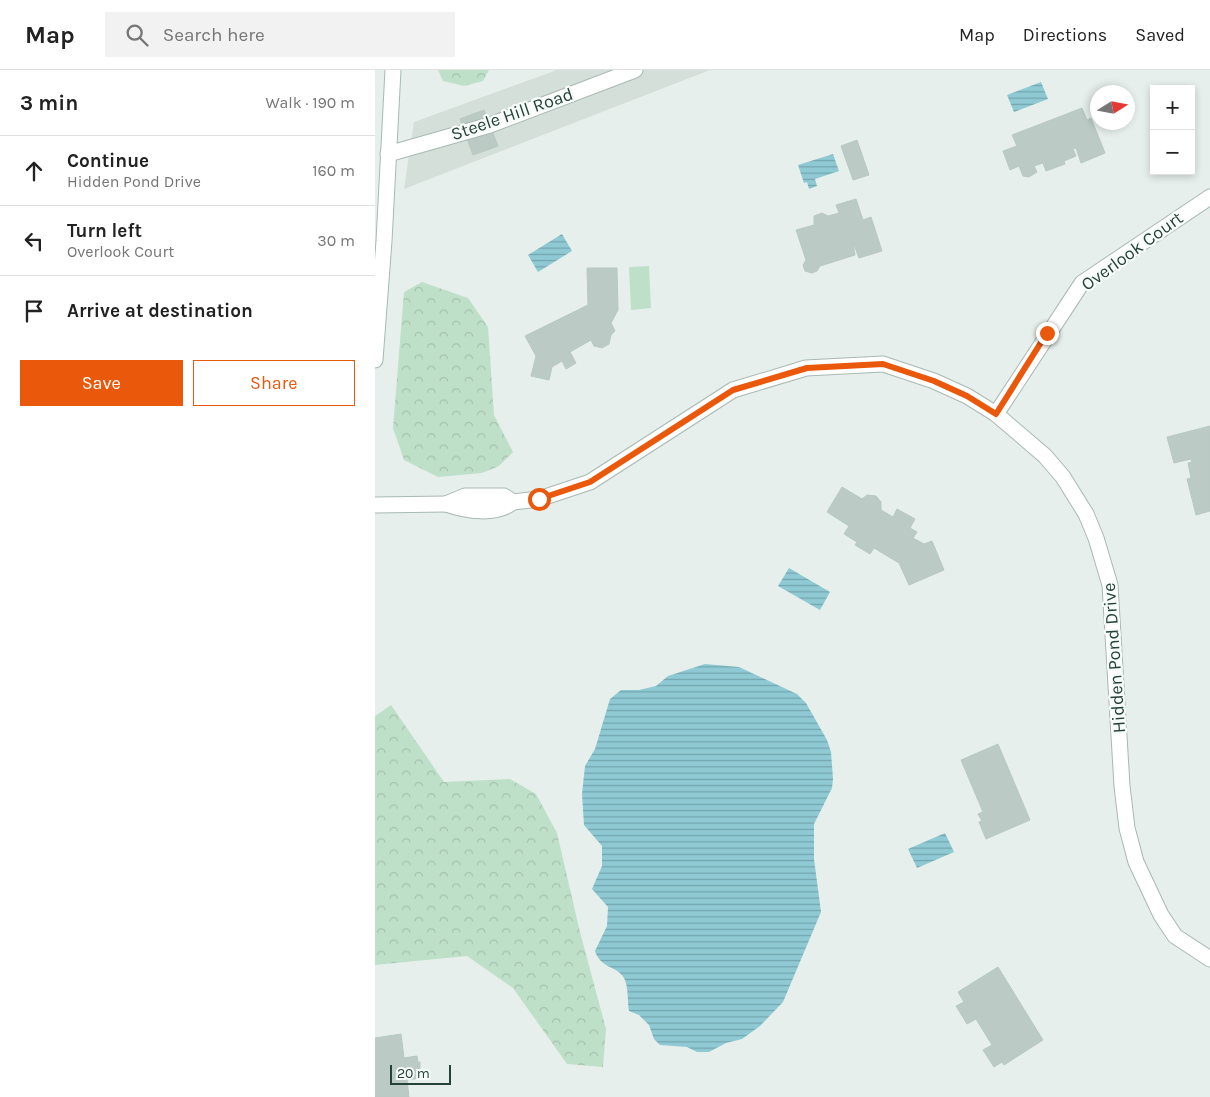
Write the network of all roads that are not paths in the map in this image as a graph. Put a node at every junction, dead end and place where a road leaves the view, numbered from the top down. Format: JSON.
{"nodes":[{"id":1,"x":393,"y":70,"type":"edge"},
{"id":2,"x":635,"y":70,"type":"edge"},
{"id":3,"x":388,"y":154,"type":"junction"},
{"id":4,"x":1210,"y":197,"type":"edge"},
{"id":5,"x":375,"y":360,"type":"edge"},
{"id":6,"x":996,"y":414,"type":"junction"},
{"id":7,"x":375,"y":505,"type":"edge"},
{"id":8,"x":1210,"y":959,"type":"edge"}],
"edges":[{"from":1,"to":3,"type":"street"},
{"from":2,"to":3,"type":"street","name":"Steele Hill Road"},
{"from":3,"to":5,"type":"street"},
{"from":4,"to":6,"type":"street","name":"Overlook Court"},
{"from":6,"to":7,"type":"street","name":"Hidden Pond Drive"},
{"from":6,"to":8,"type":"street","name":"Hidden Pond Drive"}]}
